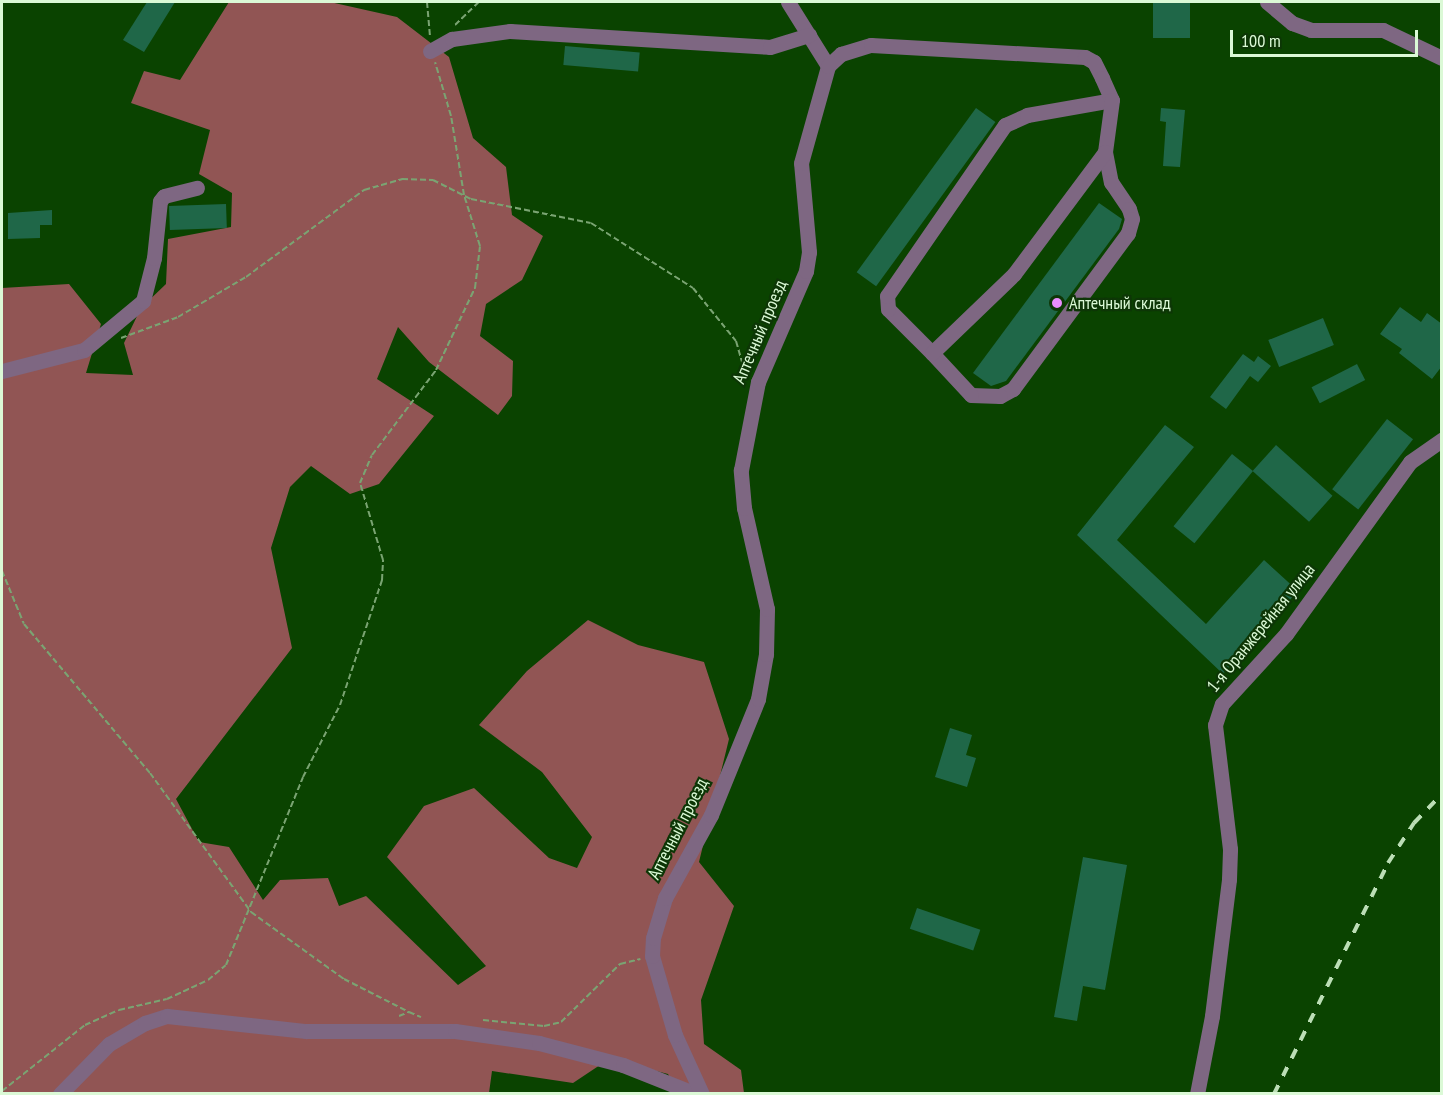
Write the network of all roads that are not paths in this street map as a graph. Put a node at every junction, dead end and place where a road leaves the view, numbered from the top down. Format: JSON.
{"nodes":[{"id":1,"x":788,"y":2,"type":"edge"},
{"id":2,"x":1267,"y":2,"type":"edge"},
{"id":3,"x":809,"y":35,"type":"junction"},
{"id":4,"x":430,"y":51,"type":"road end"},
{"id":5,"x":1442,"y":58,"type":"edge"},
{"id":6,"x":828,"y":66,"type":"junction"},
{"id":7,"x":1112,"y":99,"type":"junction"},
{"id":8,"x":1105,"y":152,"type":"junction"},
{"id":9,"x":197,"y":188,"type":"dead end"},
{"id":10,"x":932,"y":353,"type":"junction"},
{"id":11,"x":2,"y":371,"type":"edge"},
{"id":12,"x":1442,"y":440,"type":"edge"},
{"id":13,"x":60,"y":1094,"type":"edge"},
{"id":14,"x":696,"y":1094,"type":"edge"},
{"id":15,"x":702,"y":1094,"type":"edge"},
{"id":16,"x":1197,"y":1094,"type":"edge"}],
"edges":[{"from":1,"to":3,"type":"street"},
{"from":2,"to":5,"type":"street"},
{"from":3,"to":4,"type":"street"},
{"from":3,"to":6,"type":"street"},
{"from":6,"to":7,"type":"street"},
{"from":6,"to":15,"type":"street","name":"Аптечный проезд"},
{"from":7,"to":8,"type":"street"},
{"from":7,"to":10,"type":"street"},
{"from":8,"to":10,"type":"street"},
{"from":8,"to":10,"type":"street"},
{"from":9,"to":11,"type":"street"},
{"from":12,"to":16,"type":"street","name":"1-я Оранжерейная улица"},
{"from":13,"to":14,"type":"street"}]}
